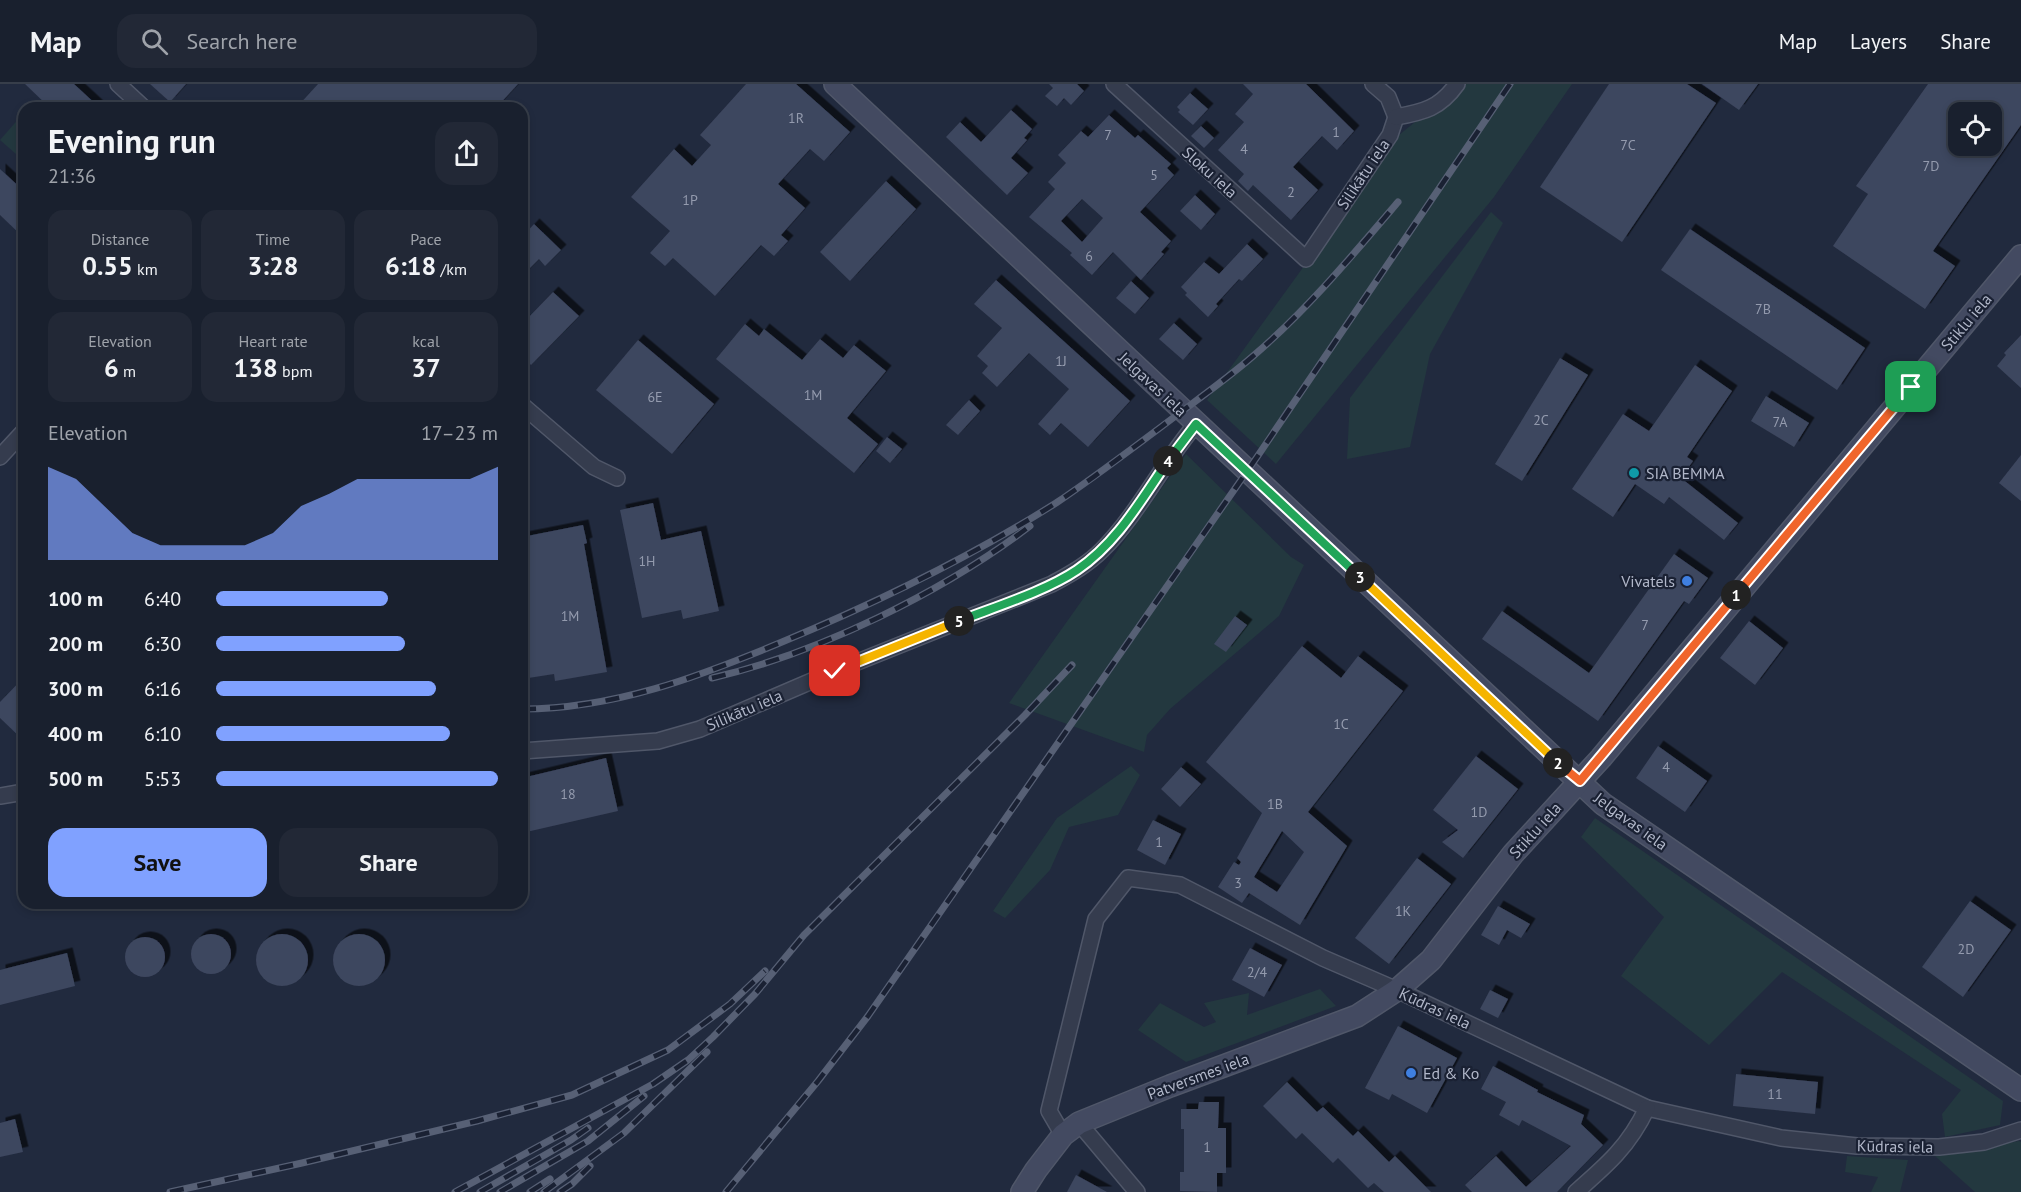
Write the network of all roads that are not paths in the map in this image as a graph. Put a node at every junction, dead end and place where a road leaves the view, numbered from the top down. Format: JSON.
{"nodes":[{"id":1,"x":118,"y":84,"type":"edge"},
{"id":2,"x":835,"y":84,"type":"edge"},
{"id":3,"x":1114,"y":84,"type":"edge"},
{"id":4,"x":1373,"y":84,"type":"edge"},
{"id":5,"x":1457,"y":84,"type":"edge"},
{"id":6,"x":138,"y":102,"type":"edge"},
{"id":7,"x":1396,"y":117,"type":"junction"},
{"id":8,"x":2021,"y":256,"type":"edge"},
{"id":9,"x":1306,"y":259,"type":"joint"},
{"id":10,"x":528,"y":410,"type":"edge"},
{"id":11,"x":1196,"y":424,"type":"junction"},
{"id":12,"x":18,"y":438,"type":"edge"},
{"id":13,"x":0,"y":458,"type":"edge"},
{"id":14,"x":617,"y":478,"type":"dead end"},
{"id":15,"x":528,"y":751,"type":"edge"},
{"id":16,"x":1580,"y":781,"type":"junction"},
{"id":17,"x":18,"y":793,"type":"edge"},
{"id":18,"x":0,"y":796,"type":"edge"},
{"id":19,"x":1397,"y":990,"type":"junction"},
{"id":20,"x":2021,"y":1090,"type":"edge"},
{"id":21,"x":1647,"y":1108,"type":"junction"},
{"id":22,"x":1071,"y":1129,"type":"junction"},
{"id":23,"x":2021,"y":1130,"type":"edge"},
{"id":24,"x":1022,"y":1192,"type":"edge"},
{"id":25,"x":1137,"y":1192,"type":"edge"},
{"id":26,"x":1576,"y":1192,"type":"edge"}],
"edges":[{"from":1,"to":6,"type":"street"},
{"from":2,"to":11,"type":"street","name":"Jelgavas iela"},
{"from":3,"to":9,"type":"street","name":"Sloku iela"},
{"from":4,"to":7,"type":"street"},
{"from":5,"to":7,"type":"street"},
{"from":7,"to":9,"type":"street","name":"Silikātu iela"},
{"from":8,"to":16,"type":"street","name":"Stiklu iela"},
{"from":10,"to":14,"type":"street"},
{"from":11,"to":15,"type":"street","name":"Silikātu iela"},
{"from":11,"to":16,"type":"street","name":"Jelgavas iela"},
{"from":12,"to":13,"type":"street"},
{"from":16,"to":19,"type":"street","name":"Stiklu iela"},
{"from":16,"to":20,"type":"street","name":"Jelgavas iela"},
{"from":17,"to":18,"type":"street"},
{"from":19,"to":21,"type":"street","name":"Kūdras iela"},
{"from":19,"to":22,"type":"street","name":"Patversmes iela"},
{"from":19,"to":22,"type":"street","name":"Kūdras iela"},
{"from":21,"to":23,"type":"street","name":"Kūdras iela"},
{"from":21,"to":26,"type":"street"},
{"from":22,"to":24,"type":"street"},
{"from":22,"to":25,"type":"street"}]}
